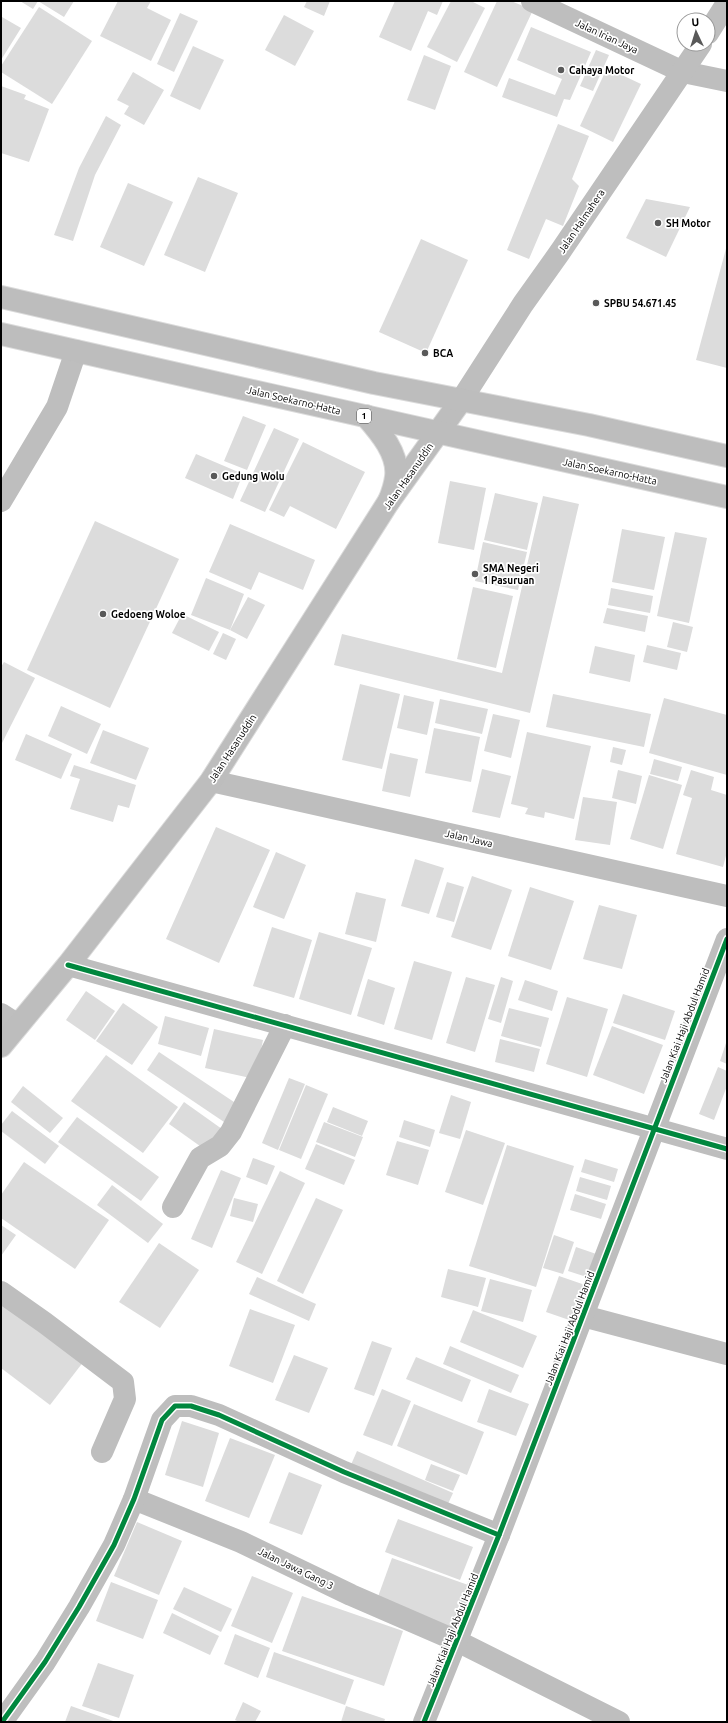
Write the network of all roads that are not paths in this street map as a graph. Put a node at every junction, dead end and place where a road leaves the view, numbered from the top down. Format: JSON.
{"nodes":[{"id":1,"x":532,"y":1,"type":"edge"},
{"id":2,"x":727,"y":4,"type":"edge"},
{"id":3,"x":716,"y":21,"type":"edge"},
{"id":4,"x":696,"y":52,"type":"edge"},
{"id":5,"x":683,"y":72,"type":"junction"},
{"id":6,"x":727,"y":81,"type":"edge"},
{"id":7,"x":1,"y":297,"type":"edge"},
{"id":8,"x":1,"y":334,"type":"edge"},
{"id":9,"x":76,"y":351,"type":"junction"},
{"id":10,"x":462,"y":399,"type":"junction"},
{"id":11,"x":366,"y":416,"type":"junction"},
{"id":12,"x":438,"y":433,"type":"junction"},
{"id":13,"x":727,"y":456,"type":"edge"},
{"id":14,"x":727,"y":497,"type":"edge"},
{"id":15,"x":1,"y":501,"type":"edge"},
{"id":16,"x":389,"y":501,"type":"junction"},
{"id":17,"x":212,"y":780,"type":"junction"},
{"id":18,"x":727,"y":896,"type":"edge"},
{"id":19,"x":727,"y":939,"type":"edge"},
{"id":20,"x":68,"y":965,"type":"junction"},
{"id":21,"x":10,"y":1019,"type":"edge"},
{"id":22,"x":285,"y":1025,"type":"junction"},
{"id":23,"x":1,"y":1046,"type":"edge"},
{"id":24,"x":654,"y":1129,"type":"junction"},
{"id":25,"x":727,"y":1149,"type":"edge"},
{"id":26,"x":172,"y":1206,"type":"dead end"},
{"id":27,"x":1,"y":1292,"type":"edge"},
{"id":28,"x":583,"y":1316,"type":"junction"},
{"id":29,"x":727,"y":1354,"type":"edge"},
{"id":30,"x":102,"y":1452,"type":"dead end"},
{"id":31,"x":134,"y":1498,"type":"junction"},
{"id":32,"x":499,"y":1535,"type":"junction"},
{"id":33,"x":457,"y":1641,"type":"junction"},
{"id":34,"x":2,"y":1722,"type":"edge"},
{"id":35,"x":424,"y":1722,"type":"edge"},
{"id":36,"x":619,"y":1722,"type":"edge"}],
"edges":[{"from":1,"to":5,"type":"street","name":"Jalan Irian Jaya"},
{"from":2,"to":3,"type":"street"},
{"from":4,"to":5,"type":"street","name":"Jalan Halmahera"},
{"from":5,"to":6,"type":"street","name":"Jalan Irian Jaya"},
{"from":5,"to":10,"type":"street","name":"Jalan Halmahera"},
{"from":7,"to":10,"type":"main road"},
{"from":8,"to":9,"type":"main road","name":"Jalan Soekarno-Hatta","number":"1"},
{"from":9,"to":11,"type":"main road","name":"Jalan Soekarno-Hatta","number":"1"},
{"from":9,"to":15,"type":"street"},
{"from":10,"to":12,"type":"main road","name":"Jalan Hasanuddin"},
{"from":10,"to":13,"type":"main road"},
{"from":11,"to":12,"type":"main road","name":"Jalan Soekarno-Hatta","number":"1"},
{"from":11,"to":16,"type":"main road"},
{"from":12,"to":14,"type":"main road","name":"Jalan Soekarno-Hatta","number":"1"},
{"from":12,"to":16,"type":"main road","name":"Jalan Hasanuddin"},
{"from":16,"to":17,"type":"main road","name":"Jalan Hasanuddin"},
{"from":17,"to":18,"type":"street","name":"Jalan Jawa"},
{"from":17,"to":20,"type":"main road","name":"Jalan Hasanuddin"},
{"from":19,"to":24,"type":"street","name":"Jalan Kiai Haji Abdul Hamid"},
{"from":20,"to":21,"type":"main road","name":"Jalan Hasanuddin"},
{"from":20,"to":22,"type":"street"},
{"from":21,"to":23,"type":"main road","name":"Jalan Hasanuddin"},
{"from":22,"to":24,"type":"street"},
{"from":22,"to":26,"type":"street"},
{"from":24,"to":25,"type":"street"},
{"from":24,"to":28,"type":"street","name":"Jalan Kiai Haji Abdul Hamid"},
{"from":27,"to":30,"type":"street"},
{"from":28,"to":29,"type":"street"},
{"from":28,"to":32,"type":"street","name":"Jalan Kiai Haji Abdul Hamid"},
{"from":31,"to":32,"type":"street"},
{"from":31,"to":33,"type":"street","name":"Jalan Jawa Gang 3"},
{"from":31,"to":34,"type":"street"},
{"from":32,"to":33,"type":"street","name":"Jalan Kiai Haji Abdul Hamid"},
{"from":33,"to":35,"type":"street","name":"Jalan Kiai Haji Abdul Hamid"},
{"from":33,"to":36,"type":"street","name":"Jalan Jawa Gang 3"}]}
